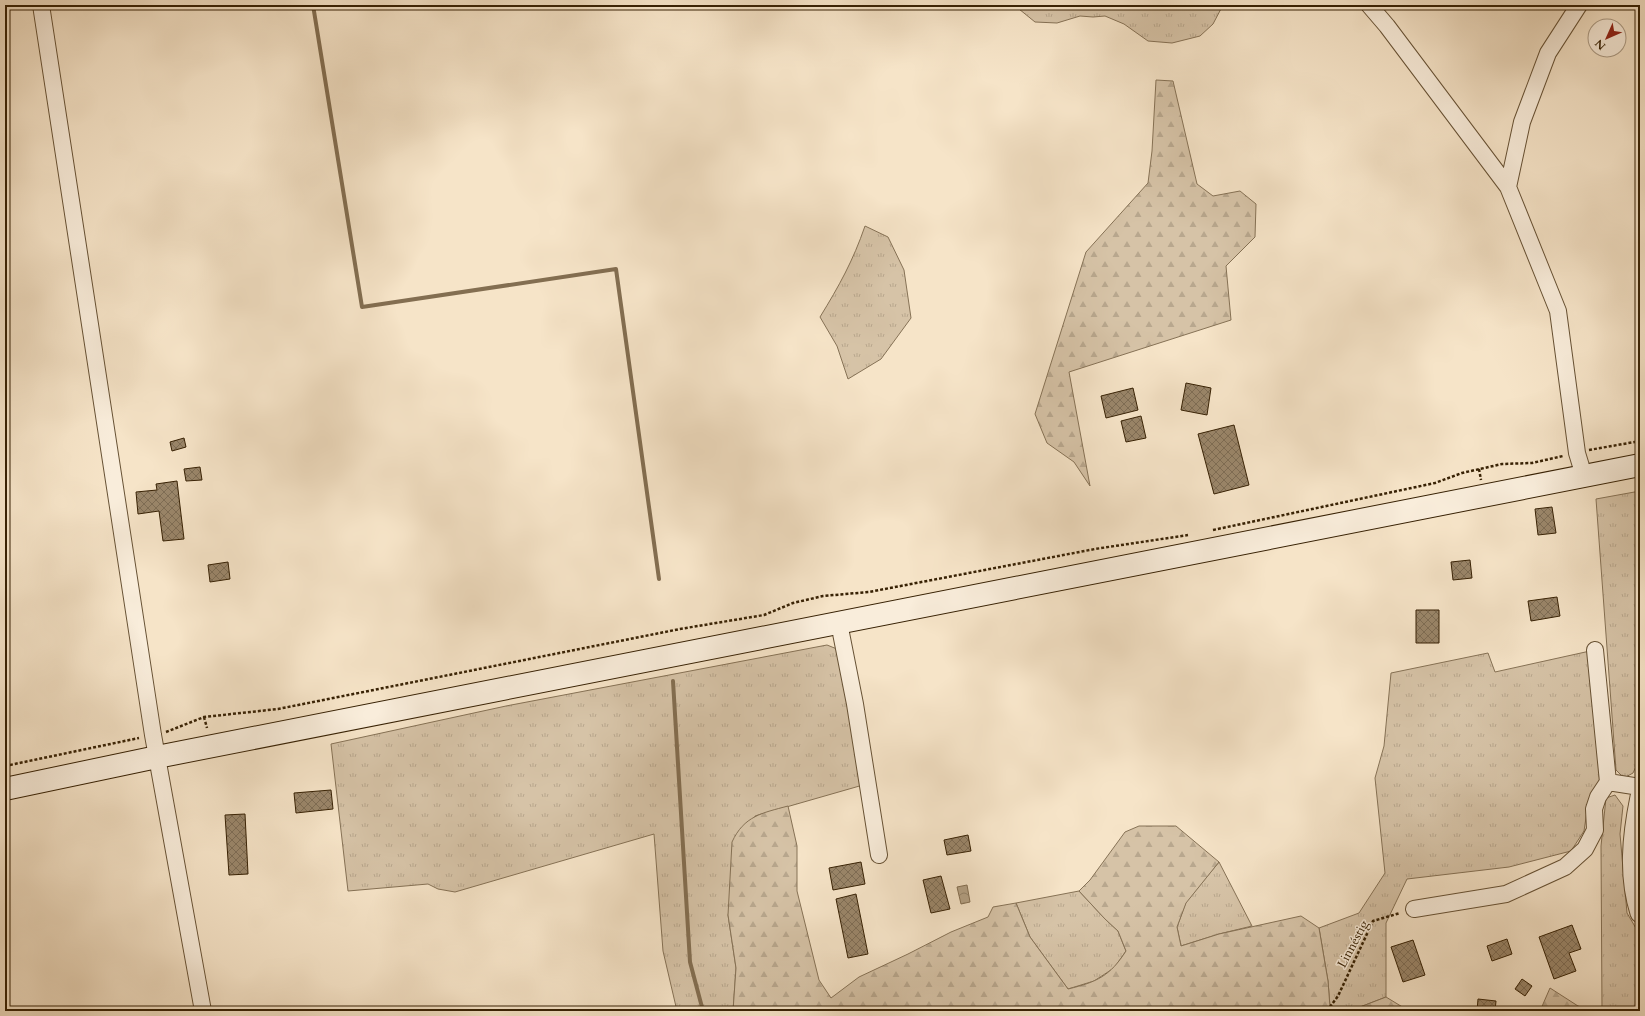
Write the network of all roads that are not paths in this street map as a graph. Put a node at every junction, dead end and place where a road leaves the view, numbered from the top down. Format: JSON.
{"nodes":[{"id":1,"x":41,"y":5,"type":"edge"},
{"id":2,"x":1369,"y":5,"type":"edge"},
{"id":3,"x":1579,"y":5,"type":"edge"},
{"id":4,"x":1508,"y":187,"type":"junction"},
{"id":5,"x":1640,"y":465,"type":"edge"},
{"id":6,"x":1584,"y":476,"type":"junction"},
{"id":7,"x":839,"y":623,"type":"junction"},
{"id":8,"x":1595,"y":650,"type":"dead end"},
{"id":9,"x":157,"y":757,"type":"junction"},
{"id":10,"x":1608,"y":782,"type":"junction"},
{"id":11,"x":1640,"y":787,"type":"edge"},
{"id":12,"x":5,"y":789,"type":"edge"},
{"id":13,"x":1640,"y":798,"type":"edge"},
{"id":14,"x":879,"y":855,"type":"dead end"},
{"id":15,"x":1414,"y":909,"type":"road end"},
{"id":16,"x":1640,"y":913,"type":"edge"},
{"id":17,"x":203,"y":1011,"type":"edge"}],
"edges":[{"from":1,"to":9,"type":"street"},
{"from":2,"to":4,"type":"street"},
{"from":3,"to":4,"type":"street"},
{"from":4,"to":6,"type":"street"},
{"from":5,"to":6,"type":"main road"},
{"from":6,"to":7,"type":"main road"},
{"from":7,"to":9,"type":"main road"},
{"from":7,"to":14,"type":"street"},
{"from":8,"to":10,"type":"street"},
{"from":9,"to":12,"type":"main road"},
{"from":9,"to":17,"type":"street"},
{"from":10,"to":11,"type":"street"},
{"from":10,"to":15,"type":"street"},
{"from":13,"to":16,"type":"street"}]}
